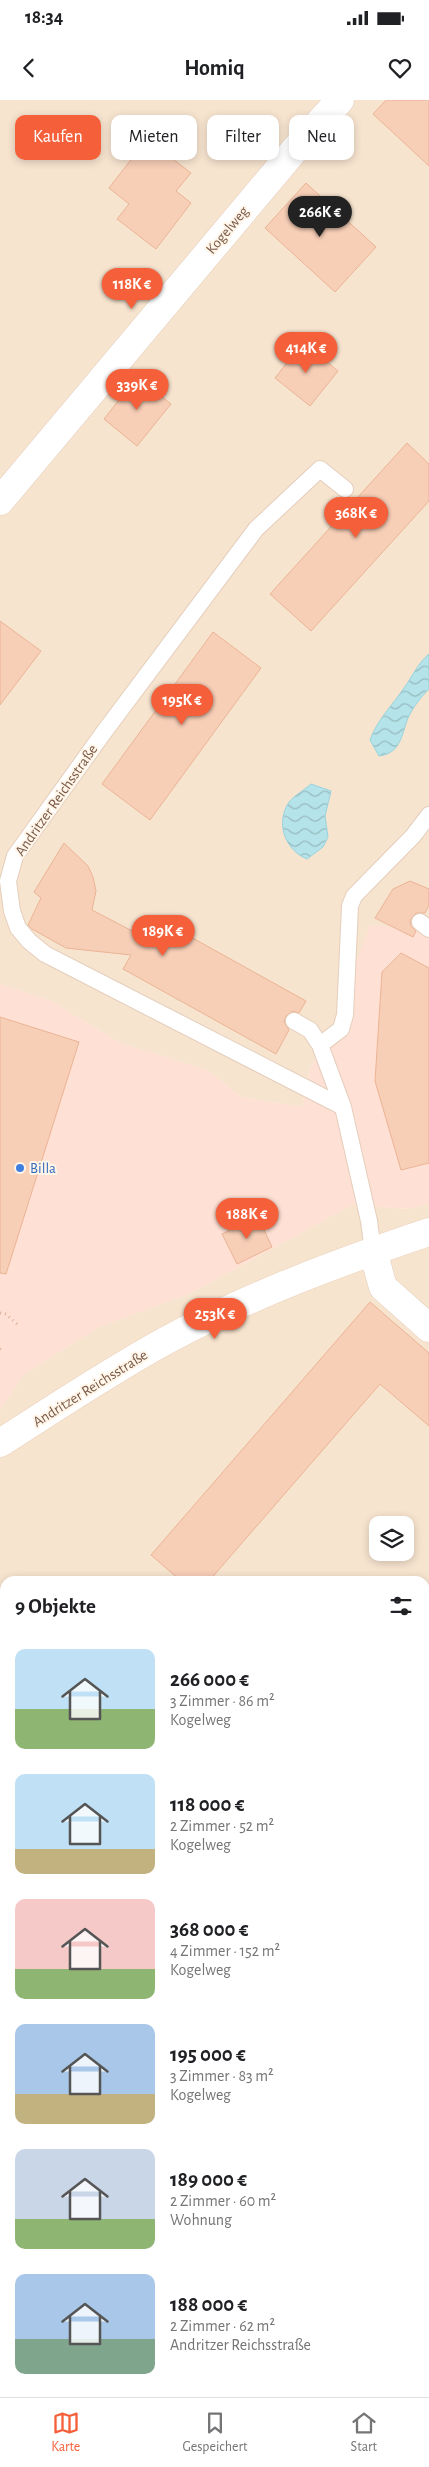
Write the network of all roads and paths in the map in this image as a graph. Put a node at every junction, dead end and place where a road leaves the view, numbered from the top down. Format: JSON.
{"nodes":[{"id":1,"x":340,"y":100,"type":"edge"},
{"id":2,"x":344,"y":490,"type":"dead end"},
{"id":3,"x":0,"y":501,"type":"edge"},
{"id":4,"x":429,"y":815,"type":"edge"},
{"id":5,"x":294,"y":1021,"type":"dead end"},
{"id":6,"x":320,"y":1045,"type":"junction"},
{"id":7,"x":343,"y":1107,"type":"junction"},
{"id":8,"x":429,"y":1232,"type":"edge"},
{"id":9,"x":373,"y":1250,"type":"junction"},
{"id":10,"x":0,"y":1313,"type":"edge"},
{"id":11,"x":18,"y":1325,"type":"dead end"},
{"id":12,"x":429,"y":1328,"type":"edge"},
{"id":13,"x":0,"y":1443,"type":"edge"}],
"edges":[{"from":1,"to":3,"type":"street","name":"Kogelweg"},
{"from":2,"to":7,"type":"lane","name":"Andritzer Reichsstraße"},
{"from":4,"to":6,"type":"lane"},
{"from":5,"to":6,"type":"lane"},
{"from":6,"to":7,"type":"lane"},
{"from":7,"to":9,"type":"lane"},
{"from":8,"to":9,"type":"street","name":"Andritzer Reichsstraße"},
{"from":9,"to":12,"type":"street"},
{"from":9,"to":13,"type":"street","name":"Andritzer Reichsstraße"},
{"from":10,"to":11,"type":"path"}]}
